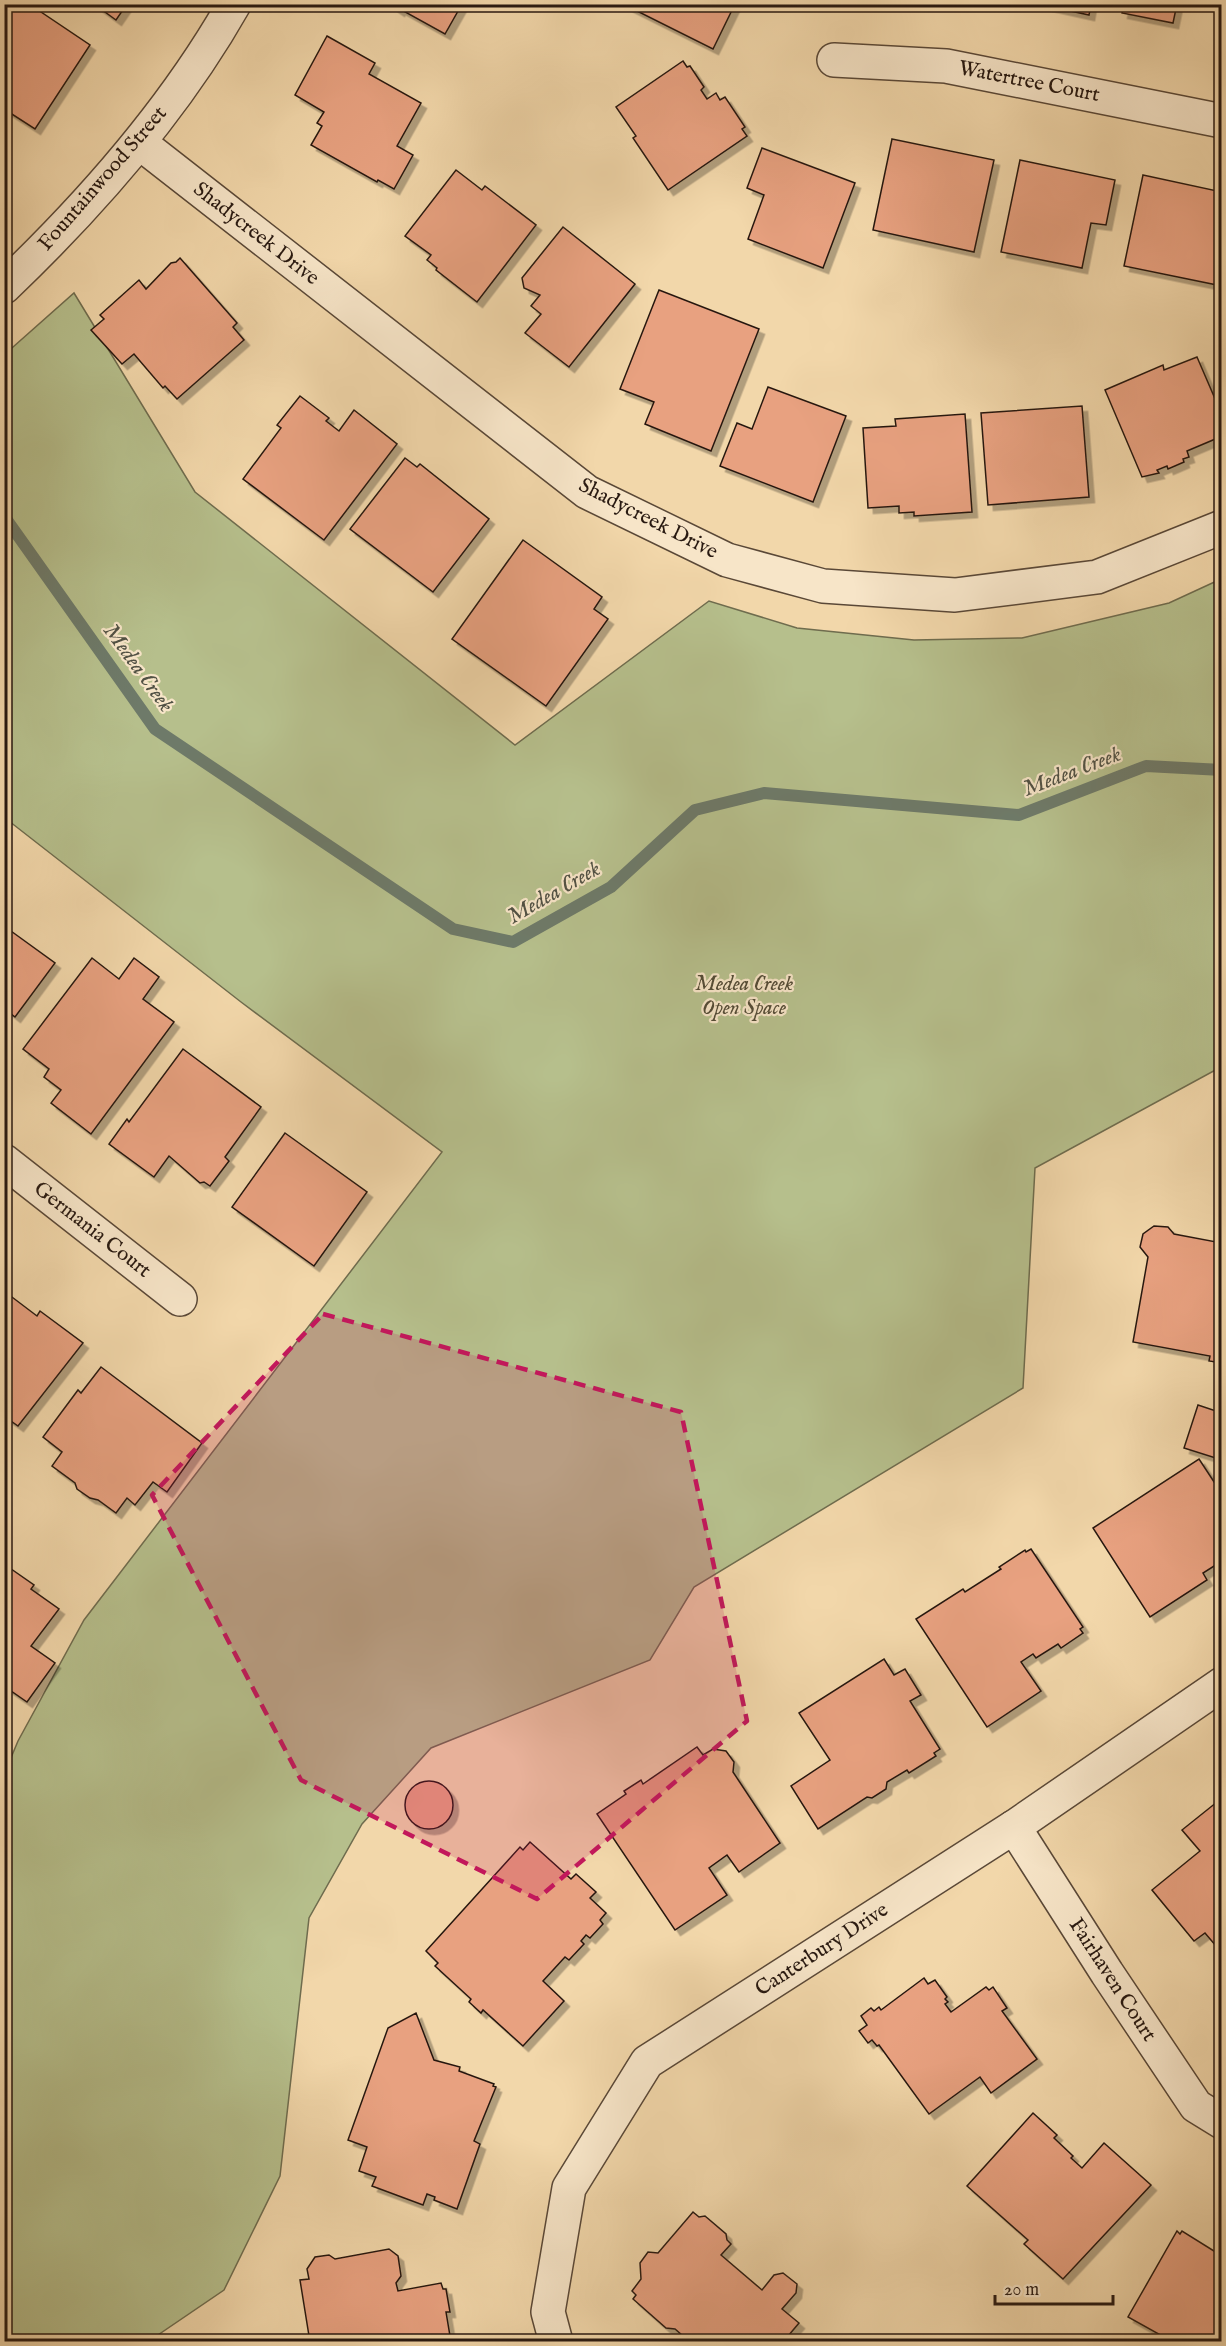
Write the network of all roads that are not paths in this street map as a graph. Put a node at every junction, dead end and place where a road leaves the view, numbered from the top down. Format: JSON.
{"nodes":[{"id":1,"x":234,"y":4,"type":"edge"},
{"id":2,"x":834,"y":60,"type":"dead end"},
{"id":3,"x":1221,"y":121,"type":"edge"},
{"id":4,"x":140,"y":143,"type":"junction"},
{"id":5,"x":4,"y":286,"type":"edge"},
{"id":6,"x":1221,"y":527,"type":"edge"},
{"id":7,"x":4,"y":1161,"type":"edge"},
{"id":8,"x":180,"y":1299,"type":"dead end"},
{"id":9,"x":1221,"y":1684,"type":"edge"},
{"id":10,"x":1014,"y":1827,"type":"junction"},
{"id":11,"x":1221,"y":2122,"type":"edge"},
{"id":12,"x":552,"y":2327,"type":"edge"}],
"edges":[{"from":1,"to":4,"type":"street","name":"Fountainwood Street"},
{"from":2,"to":3,"type":"street","name":"Watertree Court"},
{"from":4,"to":5,"type":"street","name":"Fountainwood Street"},
{"from":4,"to":6,"type":"street","name":"Shadycreek Drive"},
{"from":7,"to":8,"type":"street","name":"Germania Court"},
{"from":9,"to":10,"type":"street","name":"Canterbury Drive"},
{"from":10,"to":11,"type":"street","name":"Fairhaven Court"},
{"from":10,"to":12,"type":"street","name":"Canterbury Drive"}]}
